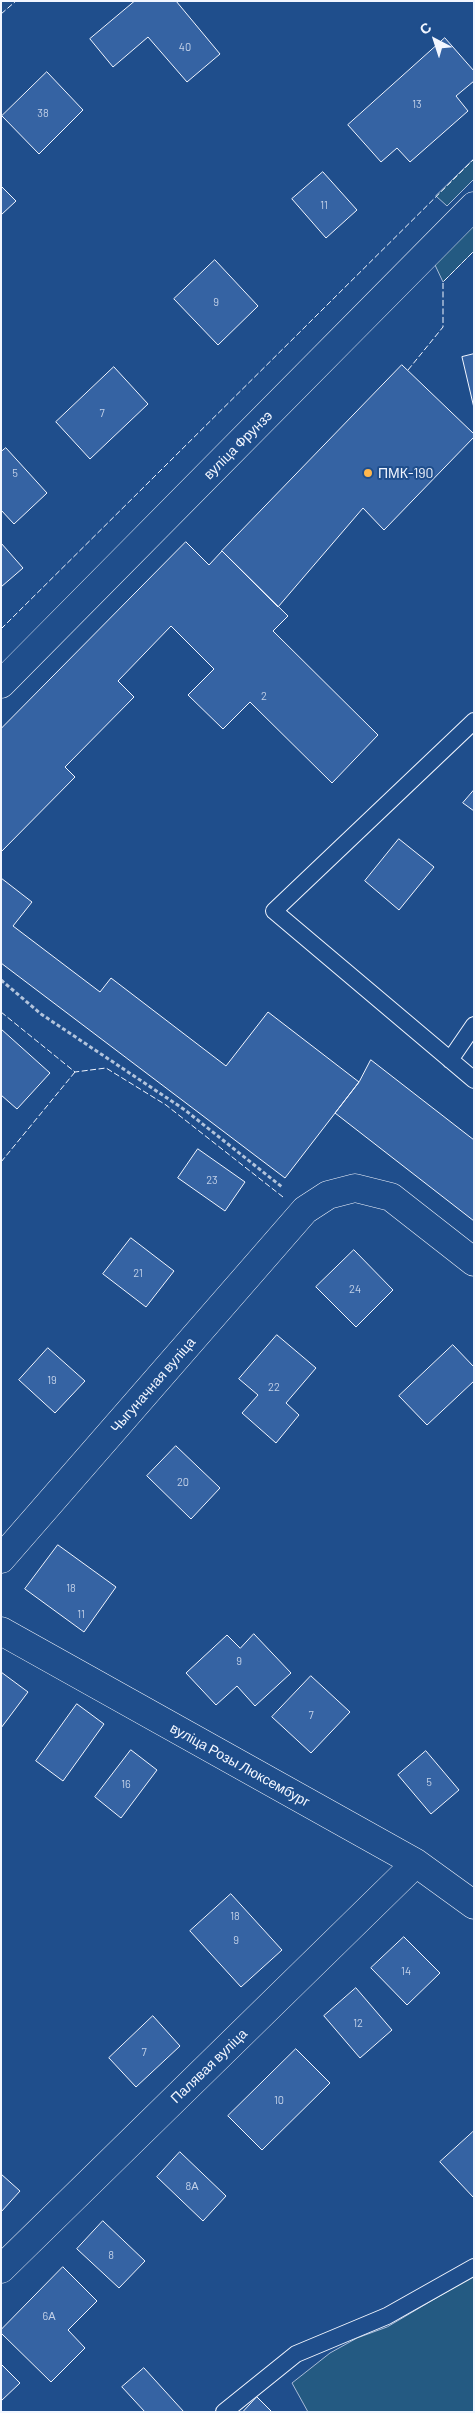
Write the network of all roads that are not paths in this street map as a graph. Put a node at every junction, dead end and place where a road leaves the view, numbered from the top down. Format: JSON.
{"nodes":[{"id":1,"x":474,"y":206,"type":"edge"},
{"id":2,"x":1,"y":684,"type":"edge"},
{"id":3,"x":474,"y":722,"type":"edge"},
{"id":4,"x":474,"y":1024,"type":"edge"},
{"id":5,"x":450,"y":1060,"type":"junction"},
{"id":6,"x":474,"y":1080,"type":"edge"},
{"id":7,"x":474,"y":1262,"type":"edge"},
{"id":8,"x":1,"y":1559,"type":"edge"},
{"id":9,"x":1,"y":1632,"type":"edge"},
{"id":10,"x":416,"y":1863,"type":"junction"},
{"id":11,"x":474,"y":1905,"type":"edge"},
{"id":12,"x":474,"y":2267,"type":"edge"},
{"id":13,"x":1,"y":2269,"type":"edge"},
{"id":14,"x":224,"y":2412,"type":"edge"}],
"edges":[{"from":1,"to":2,"type":"street","name":"вуліца Фрунзэ"},
{"from":3,"to":5,"type":"lane"},
{"from":4,"to":5,"type":"lane"},
{"from":5,"to":6,"type":"lane"},
{"from":7,"to":8,"type":"street","name":"Чыгуначная вуліца"},
{"from":9,"to":10,"type":"street","name":"вуліца Розы Люксембург"},
{"from":10,"to":11,"type":"street","name":"вуліца Розы Люксембург"},
{"from":10,"to":13,"type":"street","name":"Палявая вуліца"},
{"from":12,"to":14,"type":"lane"}]}
